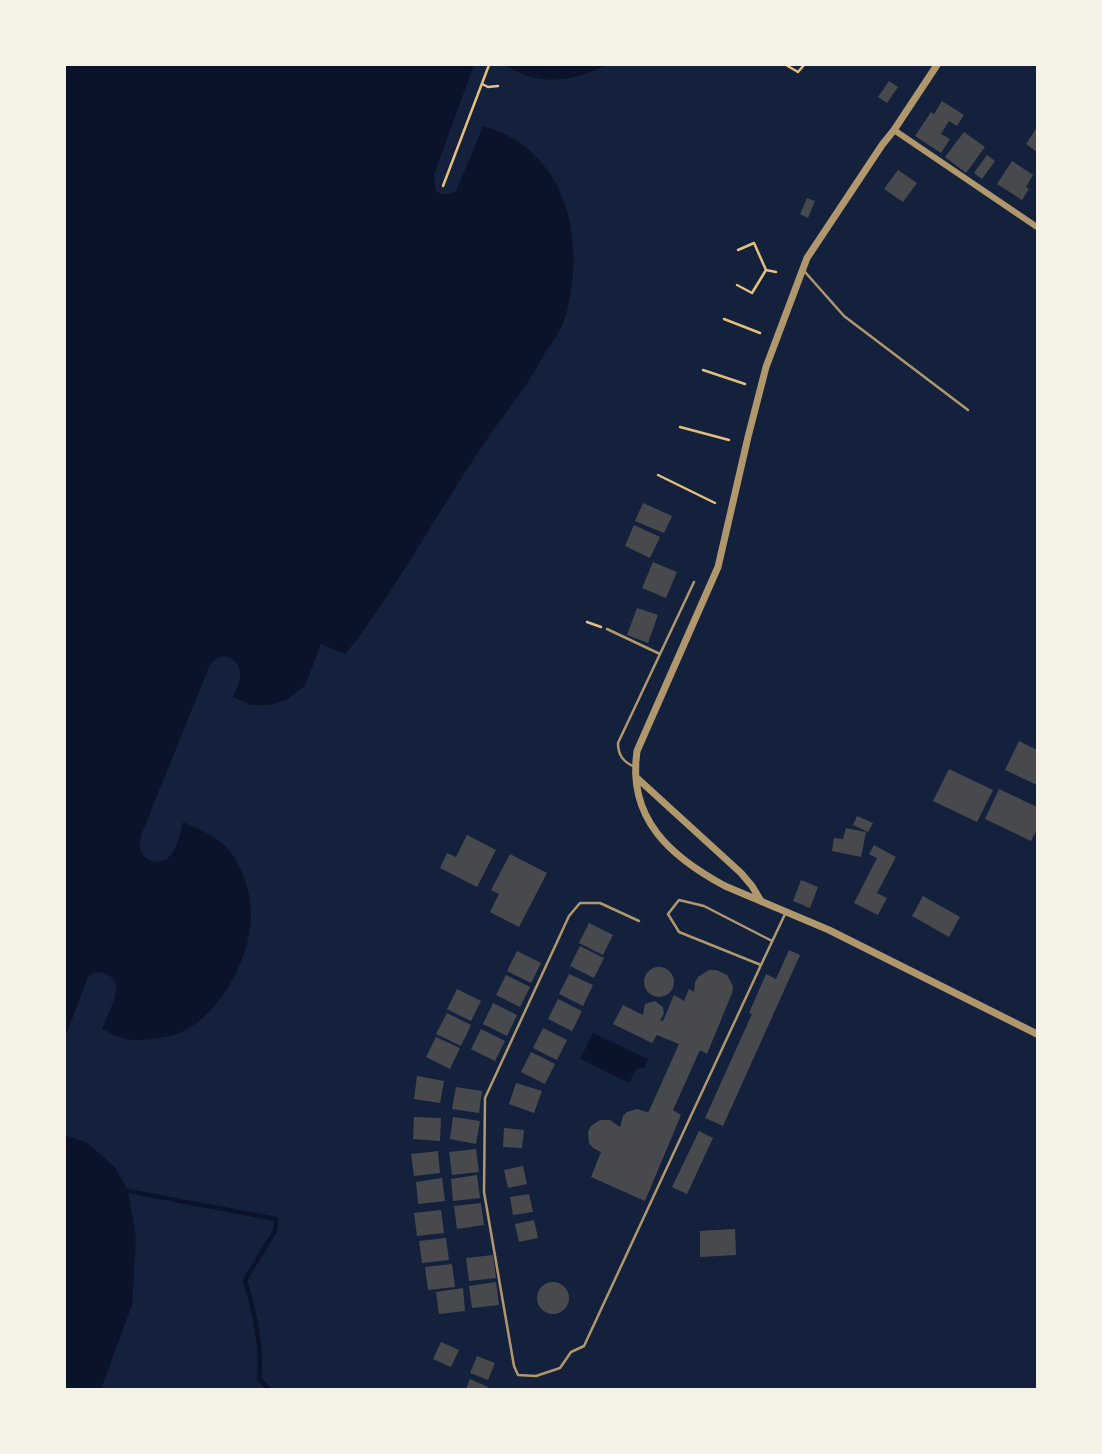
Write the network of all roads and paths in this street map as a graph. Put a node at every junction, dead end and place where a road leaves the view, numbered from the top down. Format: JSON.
{"nodes":[{"id":1,"x":489,"y":65,"type":"edge"},
{"id":2,"x":786,"y":65,"type":"edge"},
{"id":3,"x":804,"y":65,"type":"edge"},
{"id":4,"x":937,"y":65,"type":"edge"},
{"id":5,"x":482,"y":84,"type":"junction"},
{"id":6,"x":498,"y":86,"type":"dead end"},
{"id":7,"x":894,"y":130,"type":"junction"},
{"id":8,"x":443,"y":186,"type":"dead end"},
{"id":9,"x":1036,"y":223,"type":"edge"},
{"id":10,"x":738,"y":250,"type":"dead end"},
{"id":11,"x":803,"y":269,"type":"junction"},
{"id":12,"x":766,"y":270,"type":"junction"},
{"id":13,"x":776,"y":272,"type":"dead end"},
{"id":14,"x":737,"y":285,"type":"dead end"},
{"id":15,"x":724,"y":318,"type":"dead end"},
{"id":16,"x":760,"y":333,"type":"dead end"},
{"id":17,"x":703,"y":369,"type":"dead end"},
{"id":18,"x":745,"y":384,"type":"dead end"},
{"id":19,"x":968,"y":410,"type":"dead end"},
{"id":20,"x":680,"y":427,"type":"dead end"},
{"id":21,"x":729,"y":440,"type":"dead end"},
{"id":22,"x":658,"y":475,"type":"dead end"},
{"id":23,"x":715,"y":503,"type":"dead end"},
{"id":24,"x":694,"y":582,"type":"dead end"},
{"id":25,"x":587,"y":622,"type":"dead end"},
{"id":26,"x":607,"y":629,"type":"joint"},
{"id":27,"x":660,"y":654,"type":"junction"},
{"id":28,"x":635,"y":767,"type":"junction"},
{"id":29,"x":636,"y":778,"type":"junction"},
{"id":30,"x":761,"y":901,"type":"junction"},
{"id":31,"x":786,"y":912,"type":"junction"},
{"id":32,"x":639,"y":921,"type":"dead end"},
{"id":33,"x":772,"y":941,"type":"junction"},
{"id":34,"x":761,"y":965,"type":"junction"},
{"id":35,"x":1037,"y":1034,"type":"edge"}],
"edges":[{"from":1,"to":5,"type":"path"},
{"from":2,"to":3,"type":"path"},
{"from":4,"to":7,"type":"street"},
{"from":5,"to":6,"type":"path"},
{"from":5,"to":8,"type":"path"},
{"from":7,"to":9,"type":"street"},
{"from":7,"to":11,"type":"street"},
{"from":10,"to":12,"type":"path"},
{"from":11,"to":19,"type":"lane"},
{"from":11,"to":28,"type":"street"},
{"from":12,"to":13,"type":"path"},
{"from":12,"to":14,"type":"path"},
{"from":15,"to":16,"type":"path"},
{"from":17,"to":18,"type":"path"},
{"from":20,"to":21,"type":"path"},
{"from":22,"to":23,"type":"path"},
{"from":24,"to":27,"type":"lane"},
{"from":25,"to":26,"type":"path"},
{"from":26,"to":27,"type":"lane"},
{"from":27,"to":28,"type":"lane"},
{"from":28,"to":29,"type":"street"},
{"from":29,"to":30,"type":"street"},
{"from":29,"to":30,"type":"street"},
{"from":30,"to":31,"type":"street"},
{"from":31,"to":33,"type":"lane"},
{"from":31,"to":35,"type":"street"},
{"from":32,"to":34,"type":"lane"},
{"from":33,"to":34,"type":"lane"},
{"from":33,"to":34,"type":"lane"}]}
